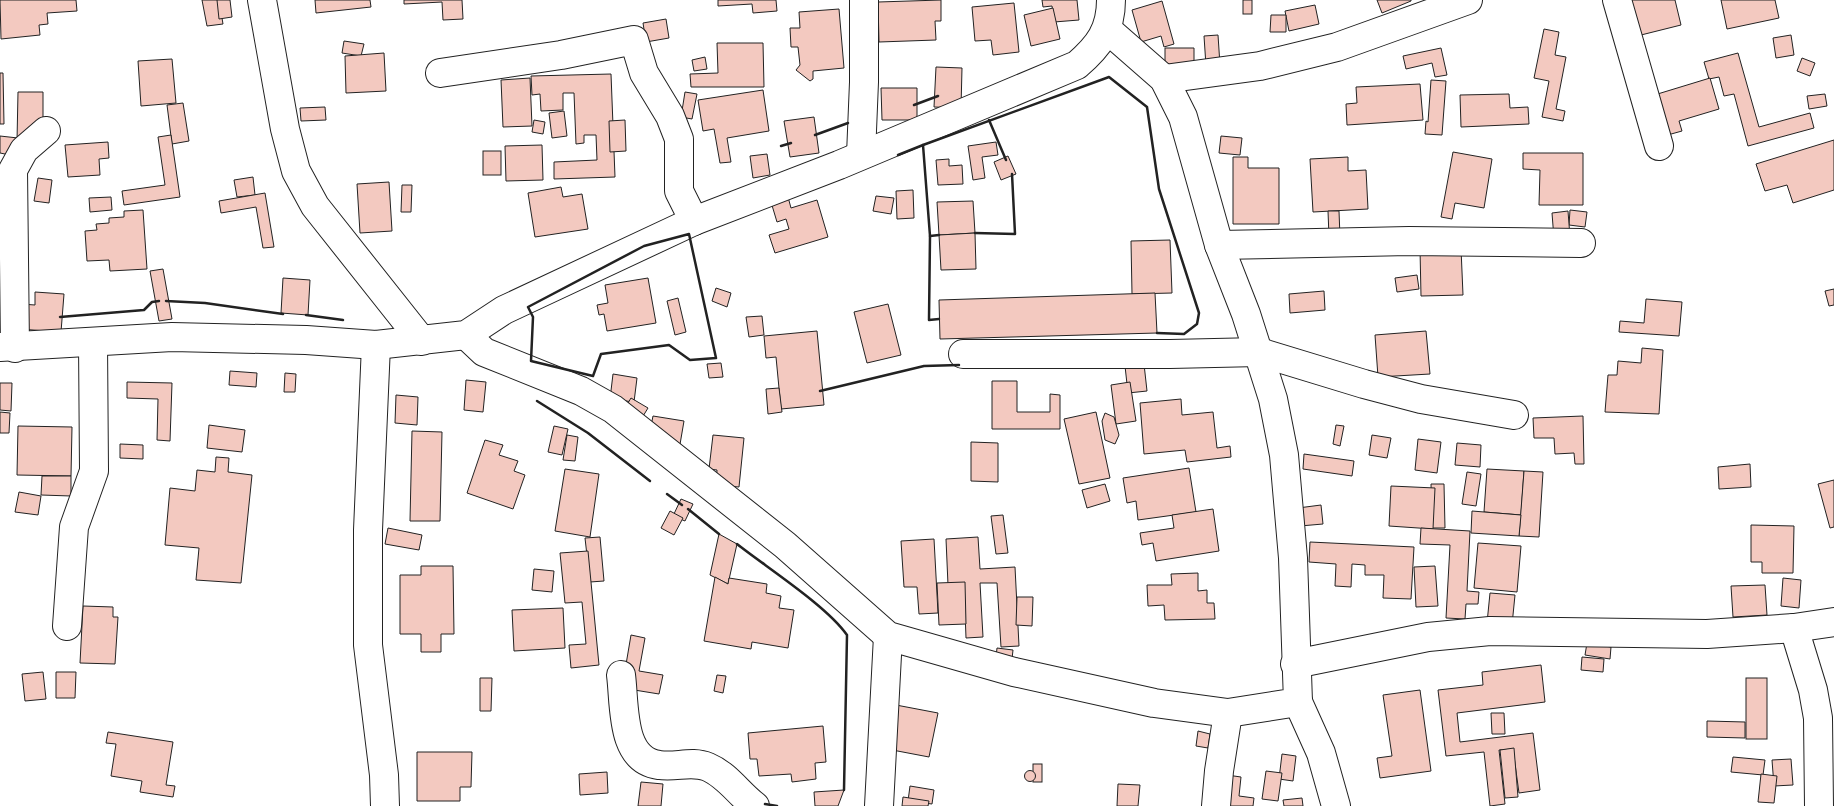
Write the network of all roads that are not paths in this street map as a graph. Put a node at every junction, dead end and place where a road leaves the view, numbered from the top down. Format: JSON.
{"nodes":[{"id":1,"x":262,"y":0,"type":"edge"},
{"id":2,"x":864,"y":0,"type":"edge"},
{"id":3,"x":1111,"y":0,"type":"edge"},
{"id":4,"x":1468,"y":0,"type":"edge"},
{"id":5,"x":1617,"y":0,"type":"edge"},
{"id":6,"x":1108,"y":30,"type":"junction"},
{"id":7,"x":440,"y":73,"type":"dead end"},
{"id":8,"x":1164,"y":79,"type":"junction"},
{"id":9,"x":46,"y":131,"type":"dead end"},
{"id":10,"x":1658,"y":146,"type":"dead end"},
{"id":11,"x":861,"y":155,"type":"junction"},
{"id":12,"x":694,"y":221,"type":"junction"},
{"id":13,"x":1581,"y":243,"type":"dead end"},
{"id":14,"x":1220,"y":245,"type":"junction"},
{"id":15,"x":466,"y":336,"type":"junction"},
{"id":16,"x":422,"y":341,"type":"junction"},
{"id":17,"x":93,"y":342,"type":"junction"},
{"id":18,"x":376,"y":345,"type":"junction"},
{"id":19,"x":7,"y":348,"type":"edge"},
{"id":20,"x":1259,"y":352,"type":"junction"},
{"id":21,"x":963,"y":354,"type":"dead end"},
{"id":22,"x":1514,"y":415,"type":"dead end"},
{"id":23,"x":1834,"y":622,"type":"edge"},
{"id":24,"x":68,"y":626,"type":"dead end"},
{"id":25,"x":1794,"y":628,"type":"junction"},
{"id":26,"x":888,"y":636,"type":"junction"},
{"id":27,"x":1295,"y":664,"type":"junction"},
{"id":28,"x":621,"y":675,"type":"dead end"},
{"id":29,"x":1298,"y":702,"type":"junction"},
{"id":30,"x":1228,"y":713,"type":"junction"},
{"id":31,"x":385,"y":806,"type":"edge"},
{"id":32,"x":755,"y":806,"type":"edge"},
{"id":33,"x":879,"y":806,"type":"edge"},
{"id":34,"x":1216,"y":806,"type":"edge"},
{"id":35,"x":1336,"y":806,"type":"edge"},
{"id":36,"x":1820,"y":806,"type":"edge"}],
"edges":[{"from":1,"to":16,"type":"street"},
{"from":2,"to":11,"type":"street"},
{"from":3,"to":6,"type":"street"},
{"from":4,"to":8,"type":"street"},
{"from":5,"to":10,"type":"street"},
{"from":6,"to":8,"type":"street"},
{"from":6,"to":11,"type":"street"},
{"from":7,"to":12,"type":"street"},
{"from":8,"to":14,"type":"street"},
{"from":9,"to":19,"type":"street"},
{"from":11,"to":12,"type":"street"},
{"from":12,"to":15,"type":"street"},
{"from":13,"to":14,"type":"street"},
{"from":14,"to":20,"type":"street"},
{"from":15,"to":16,"type":"street"},
{"from":15,"to":26,"type":"street"},
{"from":16,"to":18,"type":"street"},
{"from":17,"to":18,"type":"street"},
{"from":17,"to":19,"type":"street"},
{"from":17,"to":24,"type":"street"},
{"from":18,"to":31,"type":"street"},
{"from":20,"to":21,"type":"street"},
{"from":20,"to":22,"type":"street"},
{"from":20,"to":27,"type":"street"},
{"from":23,"to":25,"type":"street"},
{"from":25,"to":27,"type":"street"},
{"from":25,"to":36,"type":"street"},
{"from":26,"to":30,"type":"street"},
{"from":26,"to":33,"type":"street"},
{"from":27,"to":29,"type":"street"},
{"from":28,"to":32,"type":"street"},
{"from":29,"to":30,"type":"street"},
{"from":29,"to":35,"type":"street"},
{"from":30,"to":34,"type":"street"}]}
